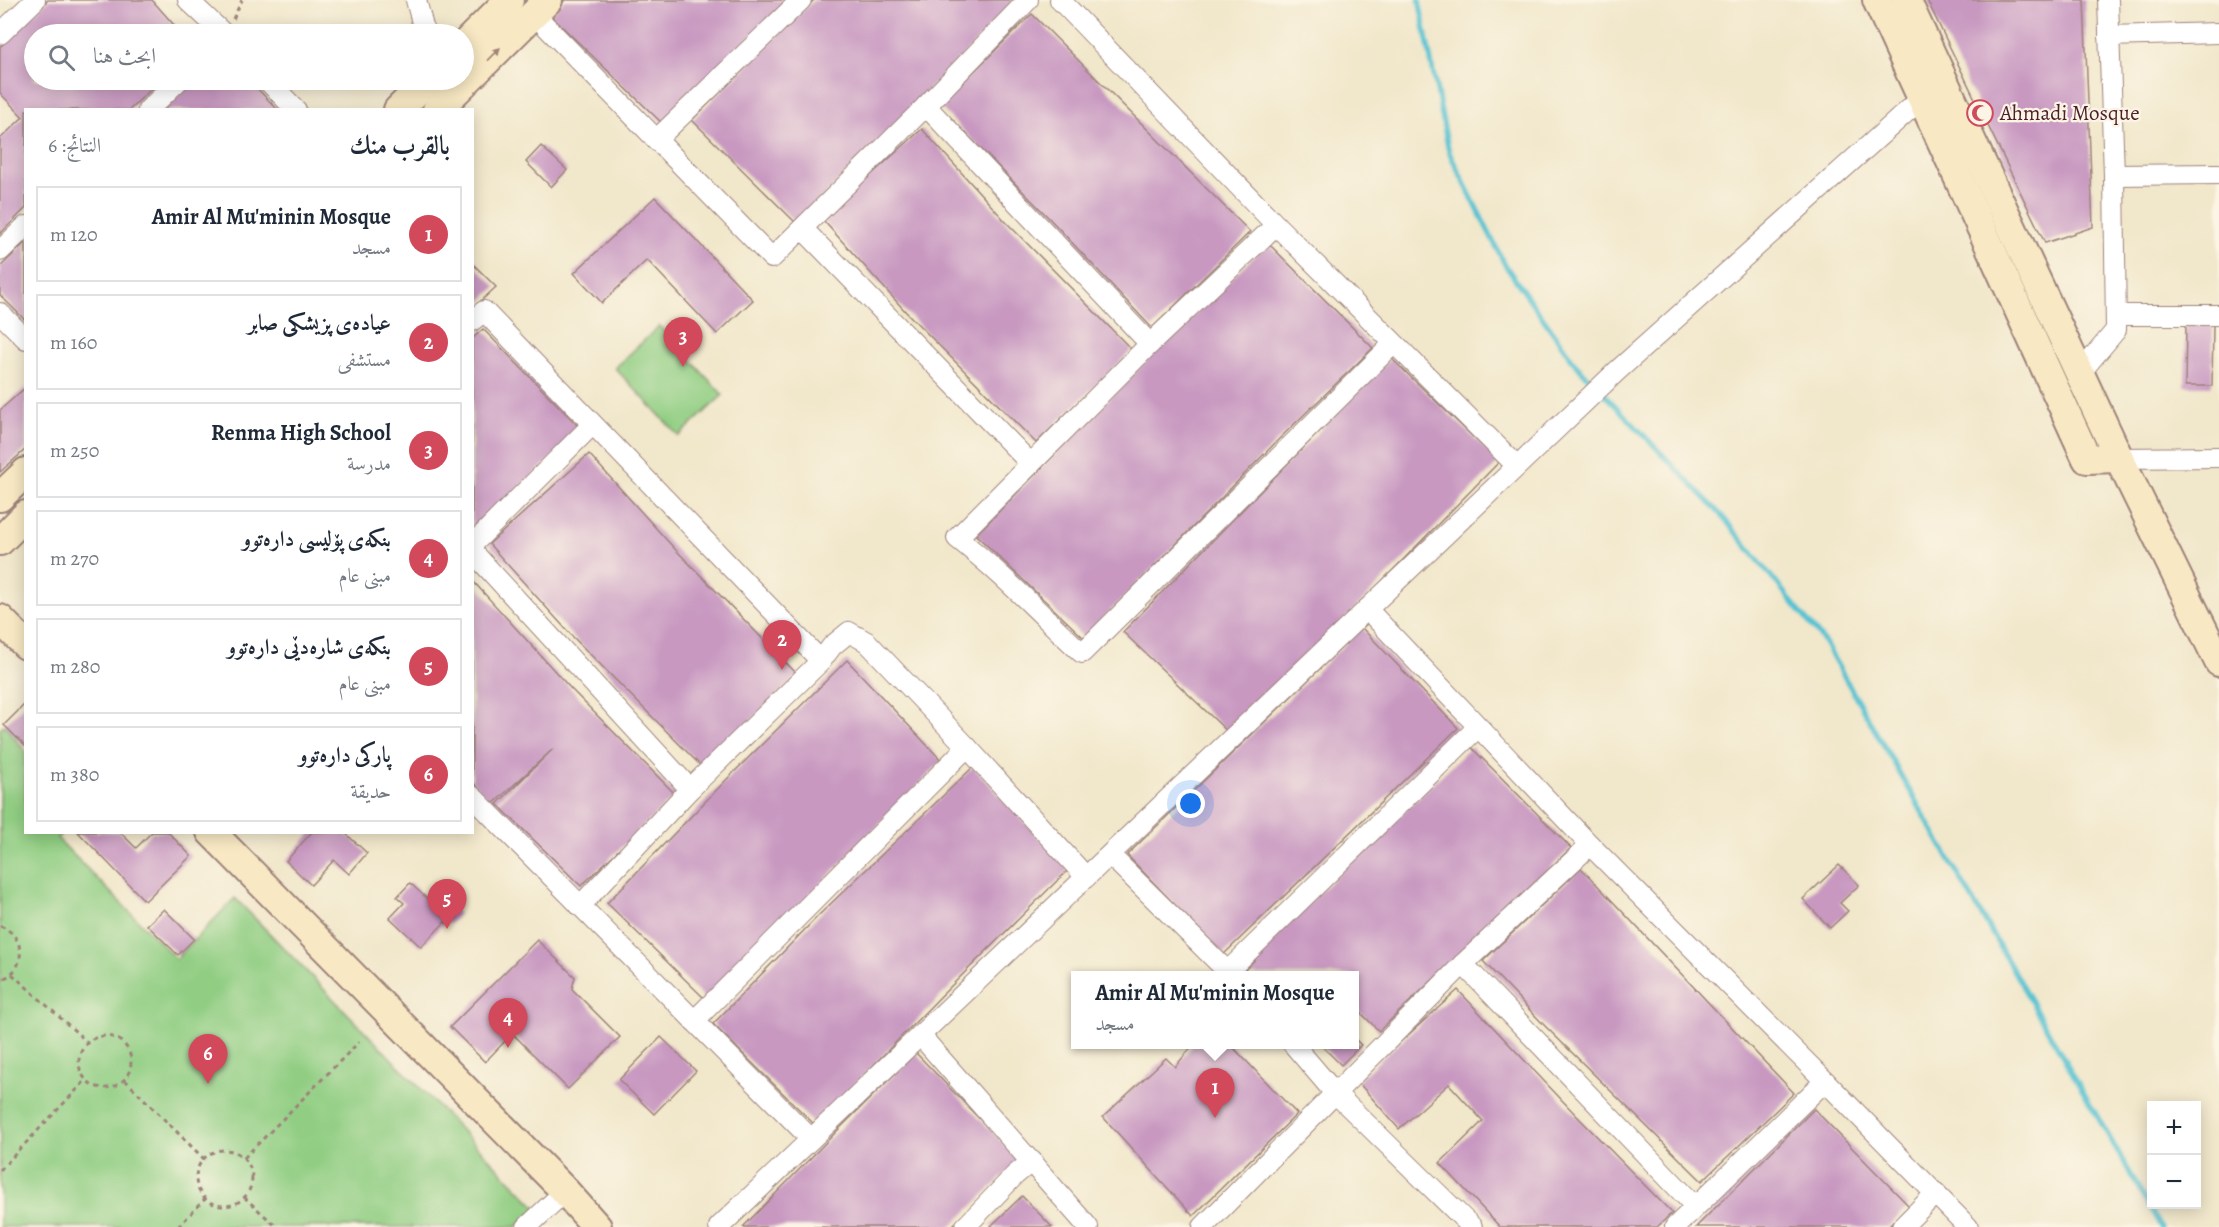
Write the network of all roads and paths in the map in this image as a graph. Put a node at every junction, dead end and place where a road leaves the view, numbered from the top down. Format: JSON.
{"nodes":[{"id":1,"x":35,"y":0,"type":"edge"},
{"id":2,"x":189,"y":0,"type":"edge"},
{"id":3,"x":416,"y":0,"type":"edge"},
{"id":4,"x":509,"y":0,"type":"edge"},
{"id":5,"x":801,"y":0,"type":"edge"},
{"id":6,"x":1028,"y":0,"type":"edge"},
{"id":7,"x":1060,"y":0,"type":"edge"},
{"id":8,"x":1877,"y":0,"type":"edge"},
{"id":9,"x":1906,"y":0,"type":"edge"},
{"id":10,"x":2108,"y":0,"type":"edge"},
{"id":11,"x":541,"y":7,"type":"edge"},
{"id":12,"x":214,"y":24,"type":"edge"},
{"id":13,"x":422,"y":24,"type":"edge"},
{"id":14,"x":0,"y":33,"type":"edge"},
{"id":15,"x":2219,"y":33,"type":"edge"},
{"id":16,"x":474,"y":35,"type":"edge"},
{"id":17,"x":2109,"y":36,"type":"junction"},
{"id":18,"x":474,"y":73,"type":"edge"},
{"id":19,"x":1943,"y":79,"type":"junction"},
{"id":20,"x":169,"y":90,"type":"edge"},
{"id":21,"x":277,"y":90,"type":"edge"},
{"id":22,"x":418,"y":90,"type":"edge"},
{"id":23,"x":457,"y":90,"type":"edge"},
{"id":24,"x":1922,"y":98,"type":"junction"},
{"id":25,"x":926,"y":106,"type":"junction"},
{"id":26,"x":150,"y":108,"type":"edge"},
{"id":27,"x":294,"y":108,"type":"edge"},
{"id":28,"x":400,"y":108,"type":"edge"},
{"id":29,"x":439,"y":108,"type":"edge"},
{"id":30,"x":656,"y":140,"type":"junction"},
{"id":31,"x":2219,"y":174,"type":"edge"},
{"id":32,"x":2114,"y":175,"type":"junction"},
{"id":33,"x":1276,"y":225,"type":"junction"},
{"id":34,"x":24,"y":228,"type":"edge"},
{"id":35,"x":803,"y":229,"type":"junction"},
{"id":36,"x":0,"y":251,"type":"edge"},
{"id":37,"x":0,"y":313,"type":"edge"},
{"id":38,"x":2116,"y":315,"type":"junction"},
{"id":39,"x":2219,"y":315,"type":"edge"},
{"id":40,"x":474,"y":319,"type":"edge"},
{"id":41,"x":24,"y":337,"type":"edge"},
{"id":42,"x":1150,"y":344,"type":"junction"},
{"id":43,"x":1393,"y":344,"type":"junction"},
{"id":44,"x":2080,"y":373,"type":"junction"},
{"id":45,"x":592,"y":425,"type":"junction"},
{"id":46,"x":2219,"y":457,"type":"edge"},
{"id":47,"x":2119,"y":458,"type":"junction"},
{"id":48,"x":1030,"y":463,"type":"junction"},
{"id":49,"x":1517,"y":466,"type":"junction"},
{"id":50,"x":24,"y":474,"type":"edge"},
{"id":51,"x":0,"y":497,"type":"edge"},
{"id":52,"x":24,"y":517,"type":"edge"},
{"id":53,"x":0,"y":541,"type":"edge"},
{"id":54,"x":474,"y":543,"type":"edge"},
{"id":55,"x":474,"y":553,"type":"edge"},
{"id":56,"x":1367,"y":609,"type":"junction"},
{"id":57,"x":0,"y":619,"type":"edge"},
{"id":58,"x":24,"y":643,"type":"edge"},
{"id":59,"x":821,"y":661,"type":"junction"},
{"id":60,"x":2219,"y":662,"type":"edge"},
{"id":61,"x":1478,"y":727,"type":"junction"},
{"id":62,"x":967,"y":747,"type":"junction"},
{"id":63,"x":690,"y":789,"type":"junction"},
{"id":64,"x":474,"y":798,"type":"edge"},
{"id":65,"x":213,"y":834,"type":"edge"},
{"id":66,"x":1590,"y":845,"type":"junction"},
{"id":67,"x":1110,"y":855,"type":"junction"},
{"id":68,"x":1086,"y":877,"type":"junction"},
{"id":69,"x":580,"y":906,"type":"junction"},
{"id":70,"x":0,"y":926,"type":"edge"},
{"id":71,"x":1463,"y":964,"type":"junction"},
{"id":72,"x":1228,"y":971,"type":"edge"},
{"id":73,"x":1232,"y":971,"type":"edge"},
{"id":74,"x":12,"y":974,"type":"junction"},
{"id":75,"x":0,"y":980,"type":"edge"},
{"id":76,"x":694,"y":1021,"type":"junction"},
{"id":77,"x":920,"y":1035,"type":"junction"},
{"id":78,"x":87,"y":1042,"type":"junction"},
{"id":79,"x":359,"y":1042,"type":"dead end"},
{"id":80,"x":1297,"y":1049,"type":"edge"},
{"id":81,"x":87,"y":1080,"type":"junction"},
{"id":82,"x":125,"y":1080,"type":"junction"},
{"id":83,"x":1825,"y":1081,"type":"junction"},
{"id":84,"x":1334,"y":1092,"type":"junction"},
{"id":85,"x":811,"y":1139,"type":"junction"},
{"id":86,"x":244,"y":1158,"type":"junction"},
{"id":87,"x":204,"y":1159,"type":"junction"},
{"id":88,"x":1032,"y":1161,"type":"junction"},
{"id":89,"x":0,"y":1170,"type":"edge"},
{"id":90,"x":565,"y":1191,"type":"junction"},
{"id":91,"x":1936,"y":1193,"type":"junction"},
{"id":92,"x":244,"y":1197,"type":"junction"},
{"id":93,"x":206,"y":1198,"type":"junction"},
{"id":94,"x":1695,"y":1206,"type":"junction"},
{"id":95,"x":178,"y":1227,"type":"edge"},
{"id":96,"x":278,"y":1227,"type":"edge"},
{"id":97,"x":527,"y":1227,"type":"edge"},
{"id":98,"x":597,"y":1227,"type":"edge"},
{"id":99,"x":719,"y":1227,"type":"edge"},
{"id":100,"x":965,"y":1227,"type":"edge"},
{"id":101,"x":1088,"y":1227,"type":"edge"},
{"id":102,"x":1203,"y":1227,"type":"edge"},
{"id":103,"x":1472,"y":1227,"type":"edge"},
{"id":104,"x":1676,"y":1227,"type":"edge"},
{"id":105,"x":1902,"y":1227,"type":"edge"},
{"id":106,"x":1968,"y":1227,"type":"edge"}],
"edges":[{"from":1,"to":14,"type":"street"},
{"from":2,"to":12,"type":"street"},
{"from":3,"to":13,"type":"street"},
{"from":4,"to":16,"type":"street"},
{"from":5,"to":30,"type":"street"},
{"from":6,"to":25,"type":"street"},
{"from":7,"to":33,"type":"street"},
{"from":8,"to":24,"type":"street"},
{"from":9,"to":19,"type":"street"},
{"from":10,"to":17,"type":"street"},
{"from":18,"to":11,"type":"street","one_way":true},
{"from":11,"to":30,"type":"street"},
{"from":15,"to":17,"type":"street"},
{"from":17,"to":32,"type":"street"},
{"from":19,"to":24,"type":"street"},
{"from":19,"to":44,"type":"street"},
{"from":20,"to":26,"type":"street"},
{"from":21,"to":27,"type":"street"},
{"from":22,"to":28,"type":"street"},
{"from":29,"to":23,"type":"street","one_way":true},
{"from":24,"to":47,"type":"street"},
{"from":24,"to":49,"type":"street"},
{"from":25,"to":35,"type":"street"},
{"from":25,"to":42,"type":"street"},
{"from":30,"to":35,"type":"street"},
{"from":31,"to":32,"type":"street"},
{"from":32,"to":38,"type":"street"},
{"from":33,"to":42,"type":"street"},
{"from":33,"to":43,"type":"street"},
{"from":34,"to":36,"type":"street"},
{"from":35,"to":48,"type":"street"},
{"from":37,"to":41,"type":"street"},
{"from":38,"to":39,"type":"street"},
{"from":38,"to":44,"type":"street"},
{"from":40,"to":45,"type":"street"},
{"from":42,"to":48,"type":"street"},
{"from":43,"to":48,"type":"street"},
{"from":43,"to":49,"type":"street"},
{"from":44,"to":47,"type":"street"},
{"from":45,"to":54,"type":"street"},
{"from":45,"to":59,"type":"street"},
{"from":46,"to":47,"type":"street"},
{"from":47,"to":60,"type":"street"},
{"from":49,"to":56,"type":"street"},
{"from":50,"to":51,"type":"street"},
{"from":52,"to":53,"type":"street"},
{"from":55,"to":63,"type":"street"},
{"from":56,"to":61,"type":"street"},
{"from":56,"to":67,"type":"street"},
{"from":57,"to":58,"type":"street"},
{"from":59,"to":62,"type":"street"},
{"from":59,"to":63,"type":"street"},
{"from":61,"to":66,"type":"street"},
{"from":61,"to":73,"type":"street"},
{"from":62,"to":68,"type":"street"},
{"from":62,"to":76,"type":"street"},
{"from":63,"to":69,"type":"street"},
{"from":64,"to":69,"type":"street"},
{"from":65,"to":90,"type":"street"},
{"from":66,"to":71,"type":"street"},
{"from":66,"to":83,"type":"street"},
{"from":67,"to":68,"type":"street"},
{"from":67,"to":72,"type":"street"},
{"from":68,"to":77,"type":"street"},
{"from":69,"to":76,"type":"street"},
{"from":70,"to":74,"type":"path"},
{"from":71,"to":84,"type":"street"},
{"from":71,"to":94,"type":"street"},
{"from":74,"to":75,"type":"path"},
{"from":74,"to":78,"type":"path"},
{"from":76,"to":85,"type":"street"},
{"from":77,"to":85,"type":"street"},
{"from":77,"to":88,"type":"street"},
{"from":78,"to":81,"type":"path"},
{"from":78,"to":82,"type":"path"},
{"from":79,"to":86,"type":"path"},
{"from":80,"to":84,"type":"street"},
{"from":81,"to":82,"type":"path"},
{"from":81,"to":89,"type":"path"},
{"from":82,"to":87,"type":"path"},
{"from":83,"to":91,"type":"street"},
{"from":83,"to":94,"type":"street"},
{"from":84,"to":102,"type":"street"},
{"from":84,"to":103,"type":"street"},
{"from":85,"to":99,"type":"street"},
{"from":86,"to":87,"type":"path"},
{"from":86,"to":92,"type":"path"},
{"from":87,"to":93,"type":"path"},
{"from":88,"to":100,"type":"street"},
{"from":88,"to":101,"type":"street"},
{"from":90,"to":97,"type":"street"},
{"from":90,"to":98,"type":"street"},
{"from":91,"to":105,"type":"street"},
{"from":91,"to":106,"type":"street"},
{"from":92,"to":93,"type":"path"},
{"from":92,"to":96,"type":"path"},
{"from":93,"to":95,"type":"path"},
{"from":94,"to":104,"type":"street"}]}
